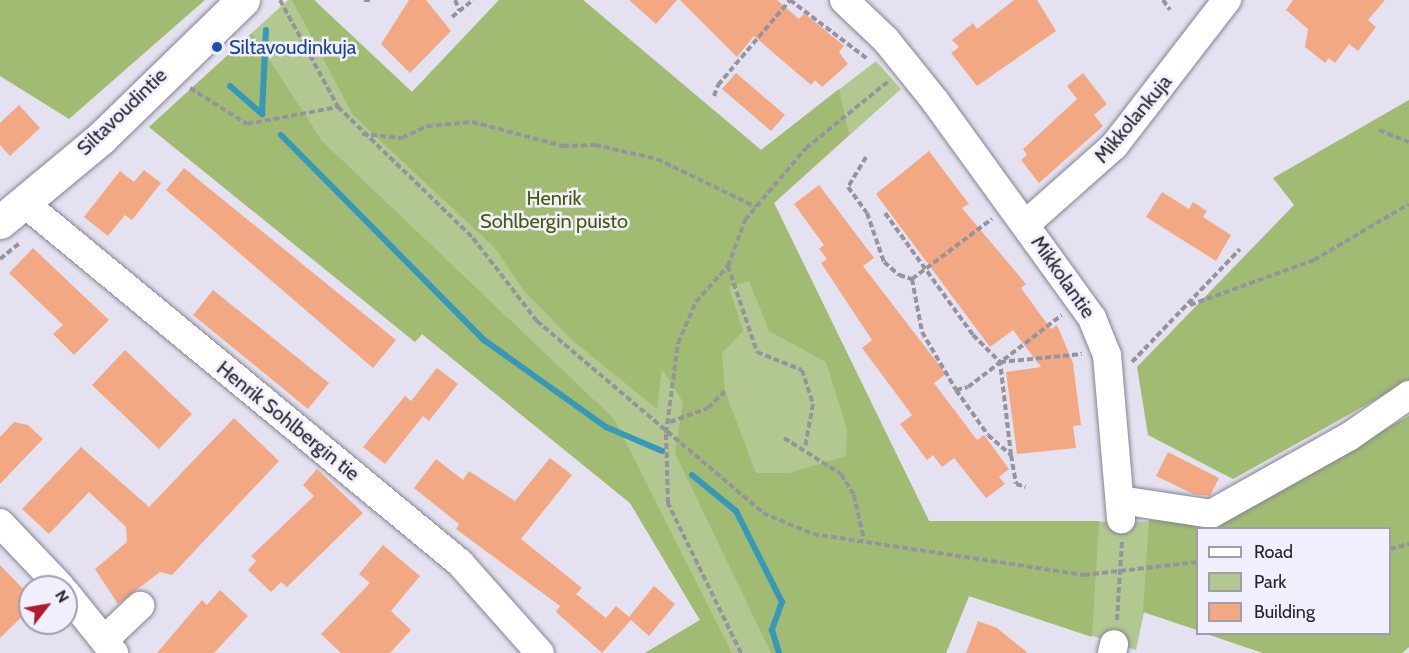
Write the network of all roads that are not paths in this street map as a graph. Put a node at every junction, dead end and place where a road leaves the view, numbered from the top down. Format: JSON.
{"nodes":[{"id":1,"x":243,"y":0,"type":"edge"},
{"id":2,"x":844,"y":0,"type":"edge"},
{"id":3,"x":1227,"y":0,"type":"edge"},
{"id":4,"x":11,"y":212,"type":"edge"},
{"id":5,"x":1026,"y":224,"type":"junction"},
{"id":6,"x":1409,"y":395,"type":"edge"},
{"id":7,"x":0,"y":523,"type":"edge"},
{"id":8,"x":50,"y":575,"type":"edge"},
{"id":9,"x":140,"y":606,"type":"dead end"},
{"id":10,"x":78,"y":608,"type":"edge"},
{"id":11,"x":109,"y":646,"type":"edge"},
{"id":12,"x":540,"y":653,"type":"edge"}],
"edges":[{"from":1,"to":4,"type":"main road","name":"Siltavoudintie"},
{"from":2,"to":5,"type":"street","name":"Mikkolantie"},
{"from":3,"to":5,"type":"street","name":"Mikkolankuja"},
{"from":4,"to":12,"type":"street","name":"Henrik Sohlbergin tie"},
{"from":5,"to":6,"type":"street","name":"Mikkolantie"},
{"from":7,"to":8,"type":"street"},
{"from":9,"to":11,"type":"street"},
{"from":10,"to":11,"type":"street"}]}
